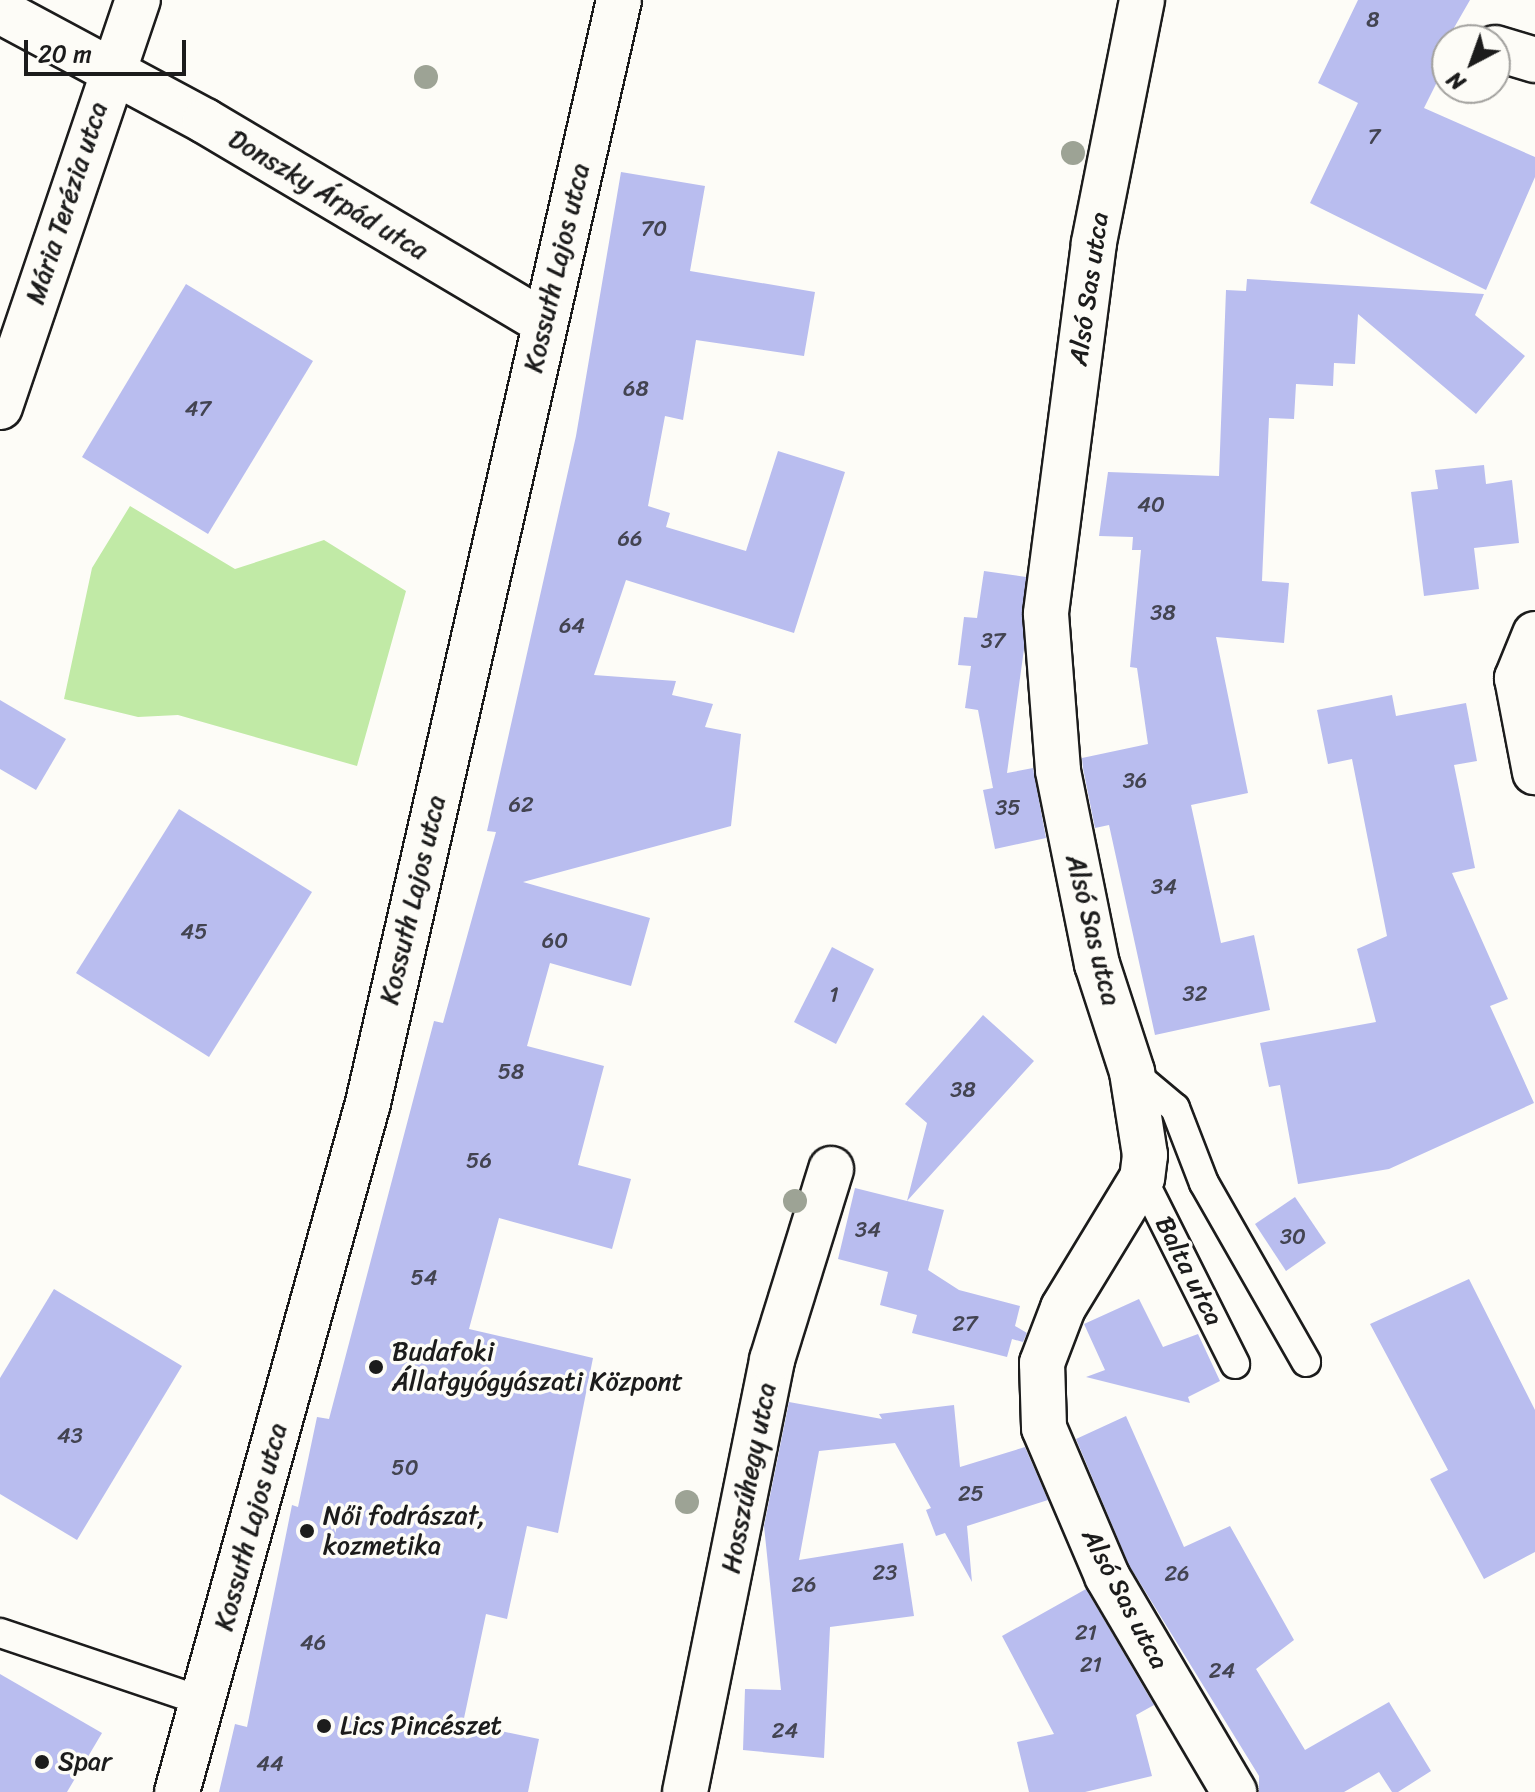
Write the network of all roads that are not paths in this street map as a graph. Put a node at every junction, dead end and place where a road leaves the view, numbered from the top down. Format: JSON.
{"nodes":[{"id":1,"x":138,"y":0,"type":"edge"},
{"id":2,"x":619,"y":0,"type":"edge"},
{"id":3,"x":1142,"y":0,"type":"edge"},
{"id":4,"x":0,"y":11,"type":"edge"},
{"id":5,"x":1511,"y":53,"type":"edge"},
{"id":6,"x":1535,"y":60,"type":"edge"},
{"id":7,"x":112,"y":69,"type":"junction"},
{"id":8,"x":544,"y":322,"type":"junction"},
{"id":9,"x":0,"y":407,"type":"edge"},
{"id":10,"x":1535,"y":634,"type":"edge"},
{"id":11,"x":1535,"y":772,"type":"edge"},
{"id":12,"x":1132,"y":1072,"type":"junction"},
{"id":13,"x":831,"y":1169,"type":"dead end"},
{"id":14,"x":1142,"y":1178,"type":"junction"},
{"id":15,"x":1306,"y":1362,"type":"dead end"},
{"id":16,"x":1235,"y":1364,"type":"dead end"},
{"id":17,"x":0,"y":1633,"type":"edge"},
{"id":18,"x":202,"y":1701,"type":"junction"},
{"id":19,"x":1230,"y":1791,"type":"edge"},
{"id":20,"x":177,"y":1792,"type":"edge"},
{"id":21,"x":685,"y":1792,"type":"edge"}],
"edges":[{"from":1,"to":7,"type":"street","name":"Mária Terézia utca"},
{"from":2,"to":8,"type":"street","name":"Kossuth Lajos utca"},
{"from":3,"to":12,"type":"street","name":"Alsó Sas utca"},
{"from":4,"to":7,"type":"street","name":"Donszky Árpád utca"},
{"from":5,"to":6,"type":"street"},
{"from":7,"to":8,"type":"street","name":"Donszky Árpád utca"},
{"from":7,"to":9,"type":"street","name":"Mária Terézia utca"},
{"from":8,"to":18,"type":"street","name":"Kossuth Lajos utca"},
{"from":10,"to":11,"type":"street"},
{"from":12,"to":14,"type":"street","name":"Alsó Sas utca"},
{"from":12,"to":15,"type":"lane"},
{"from":13,"to":21,"type":"street","name":"Hosszúhegy utca"},
{"from":14,"to":16,"type":"lane","name":"Balta utca"},
{"from":14,"to":19,"type":"street","name":"Alsó Sas utca"},
{"from":17,"to":18,"type":"lane"},
{"from":18,"to":20,"type":"street","name":"Kossuth Lajos utca"}]}
